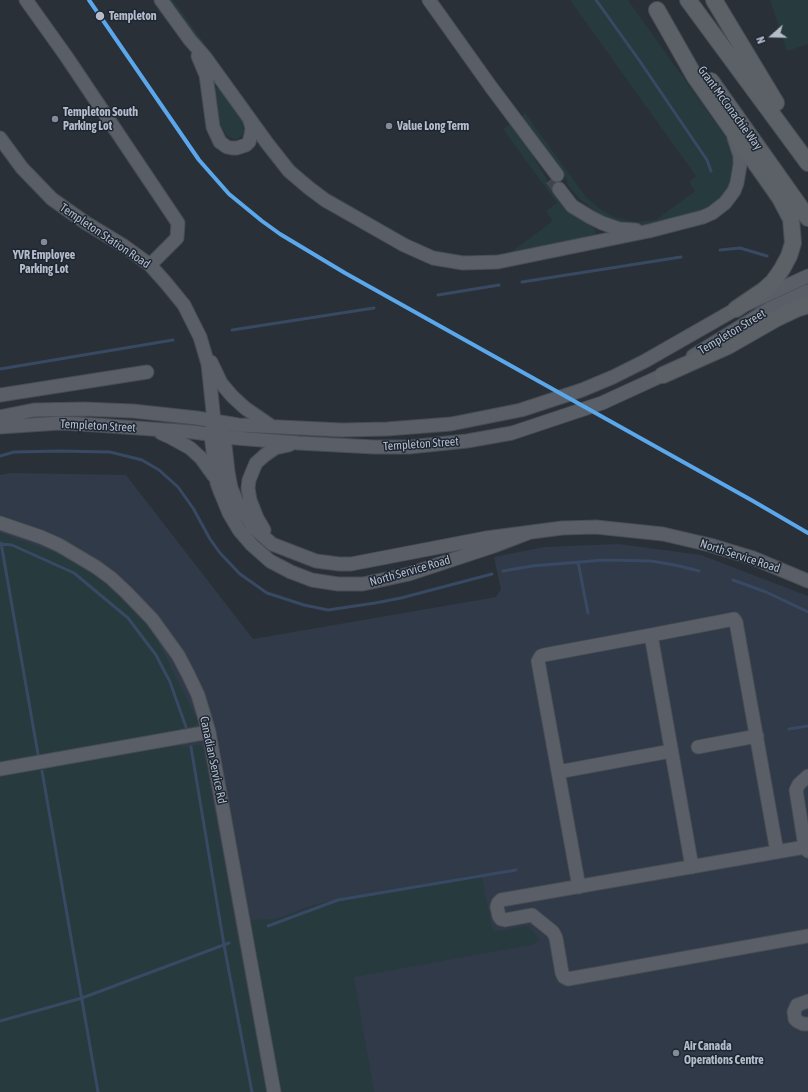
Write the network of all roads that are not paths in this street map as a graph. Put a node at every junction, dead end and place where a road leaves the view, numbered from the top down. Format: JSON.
{"nodes":[{"id":1,"x":26,"y":0,"type":"edge"},
{"id":2,"x":161,"y":0,"type":"edge"},
{"id":3,"x":429,"y":0,"type":"edge"},
{"id":4,"x":688,"y":0,"type":"edge"},
{"id":5,"x":714,"y":0,"type":"edge"},
{"id":6,"x":653,"y":5,"type":"edge"},
{"id":7,"x":190,"y":40,"type":"junction"},
{"id":8,"x":250,"y":120,"type":"junction"},
{"id":9,"x":728,"y":124,"type":"junction"},
{"id":10,"x":0,"y":138,"type":"edge"},
{"id":11,"x":808,"y":156,"type":"edge"},
{"id":12,"x":808,"y":163,"type":"edge"},
{"id":13,"x":808,"y":218,"type":"edge"},
{"id":14,"x":649,"y":231,"type":"junction"},
{"id":15,"x":150,"y":265,"type":"junction"},
{"id":16,"x":808,"y":276,"type":"edge"},
{"id":17,"x":808,"y":290,"type":"edge"},
{"id":18,"x":808,"y":305,"type":"edge"},
{"id":19,"x":736,"y":309,"type":"junction"},
{"id":20,"x":202,"y":344,"type":"junction"},
{"id":21,"x":148,"y":372,"type":"dead end"},
{"id":22,"x":663,"y":375,"type":"junction"},
{"id":23,"x":0,"y":394,"type":"edge"},
{"id":24,"x":0,"y":417,"type":"edge"},
{"id":25,"x":214,"y":421,"type":"junction"},
{"id":26,"x":271,"y":426,"type":"junction"},
{"id":27,"x":0,"y":427,"type":"edge"},
{"id":28,"x":130,"y":427,"type":"junction"},
{"id":29,"x":211,"y":435,"type":"junction"},
{"id":30,"x":224,"y":436,"type":"junction"},
{"id":31,"x":298,"y":443,"type":"junction"},
{"id":32,"x":217,"y":483,"type":"junction"},
{"id":33,"x":0,"y":524,"type":"edge"},
{"id":34,"x":528,"y":533,"type":"junction"},
{"id":35,"x":286,"y":550,"type":"junction"},
{"id":36,"x":808,"y":581,"type":"edge"},
{"id":37,"x":650,"y":635,"type":"junction"},
{"id":38,"x":209,"y":732,"type":"junction"},
{"id":39,"x":757,"y":736,"type":"junction"},
{"id":40,"x":698,"y":747,"type":"dead end"},
{"id":41,"x":671,"y":751,"type":"junction"},
{"id":42,"x":0,"y":769,"type":"edge"},
{"id":43,"x":558,"y":772,"type":"junction"},
{"id":44,"x":808,"y":776,"type":"edge"},
{"id":45,"x":807,"y":849,"type":"edge"},
{"id":46,"x":778,"y":852,"type":"junction"},
{"id":47,"x":692,"y":867,"type":"junction"},
{"id":48,"x":579,"y":887,"type":"junction"},
{"id":49,"x":808,"y":936,"type":"edge"},
{"id":50,"x":808,"y":1001,"type":"edge"},
{"id":51,"x":808,"y":1024,"type":"edge"},
{"id":52,"x":274,"y":1092,"type":"edge"}],
"edges":[{"from":1,"to":15,"type":"street"},
{"from":2,"to":7,"type":"street"},
{"from":3,"to":14,"type":"street"},
{"from":4,"to":12,"type":"main road"},
{"from":5,"to":11,"type":"main road"},
{"from":6,"to":9,"type":"main road"},
{"from":6,"to":13,"type":"main road","name":"Grant McConachie Way"},
{"from":7,"to":8,"type":"street"},
{"from":7,"to":8,"type":"street"},
{"from":8,"to":14,"type":"street"},
{"from":9,"to":14,"type":"street"},
{"from":9,"to":19,"type":"main road"},
{"from":10,"to":15,"type":"street","name":"Templeton Station Road"},
{"from":15,"to":20,"type":"street","name":"Templeton Station Road"},
{"from":16,"to":19,"type":"street","name":"Templeton Street"},
{"from":17,"to":22,"type":"street","name":"Templeton Street"},
{"from":18,"to":22,"type":"main road"},
{"from":19,"to":26,"type":"street","name":"Templeton Street"},
{"from":20,"to":25,"type":"street","name":"Templeton Station Road"},
{"from":20,"to":26,"type":"street"},
{"from":21,"to":23,"type":"street"},
{"from":22,"to":31,"type":"street","name":"Templeton Street"},
{"from":24,"to":25,"type":"street","name":"Templeton Street"},
{"from":25,"to":26,"type":"street","name":"Templeton Street"},
{"from":25,"to":29,"type":"street","name":"Templeton Station Road"},
{"from":25,"to":30,"type":"street","name":"North Service Road"},
{"from":27,"to":28,"type":"street","name":"Templeton Street"},
{"from":28,"to":29,"type":"street","name":"Templeton Street"},
{"from":28,"to":32,"type":"street"},
{"from":29,"to":30,"type":"street","name":"Templeton Street"},
{"from":29,"to":32,"type":"street","name":"North Service Road"},
{"from":30,"to":31,"type":"street","name":"Templeton Street"},
{"from":30,"to":35,"type":"street","name":"North Service Road"},
{"from":31,"to":35,"type":"street"},
{"from":32,"to":34,"type":"street","name":"North Service Road"},
{"from":33,"to":38,"type":"street","name":"Canadian Service Rd"},
{"from":34,"to":35,"type":"street","name":"North Service Road"},
{"from":34,"to":36,"type":"street","name":"North Service Road"},
{"from":37,"to":39,"type":"street"},
{"from":37,"to":41,"type":"street"},
{"from":37,"to":43,"type":"street"},
{"from":38,"to":42,"type":"street"},
{"from":38,"to":52,"type":"street","name":"Canadian Service Rd"},
{"from":39,"to":40,"type":"street"},
{"from":39,"to":46,"type":"street"},
{"from":41,"to":43,"type":"street"},
{"from":41,"to":47,"type":"street"},
{"from":43,"to":48,"type":"street"},
{"from":44,"to":45,"type":"street"},
{"from":45,"to":46,"type":"street"},
{"from":46,"to":47,"type":"street"},
{"from":47,"to":48,"type":"street"},
{"from":48,"to":49,"type":"street"},
{"from":50,"to":51,"type":"street"}]}
